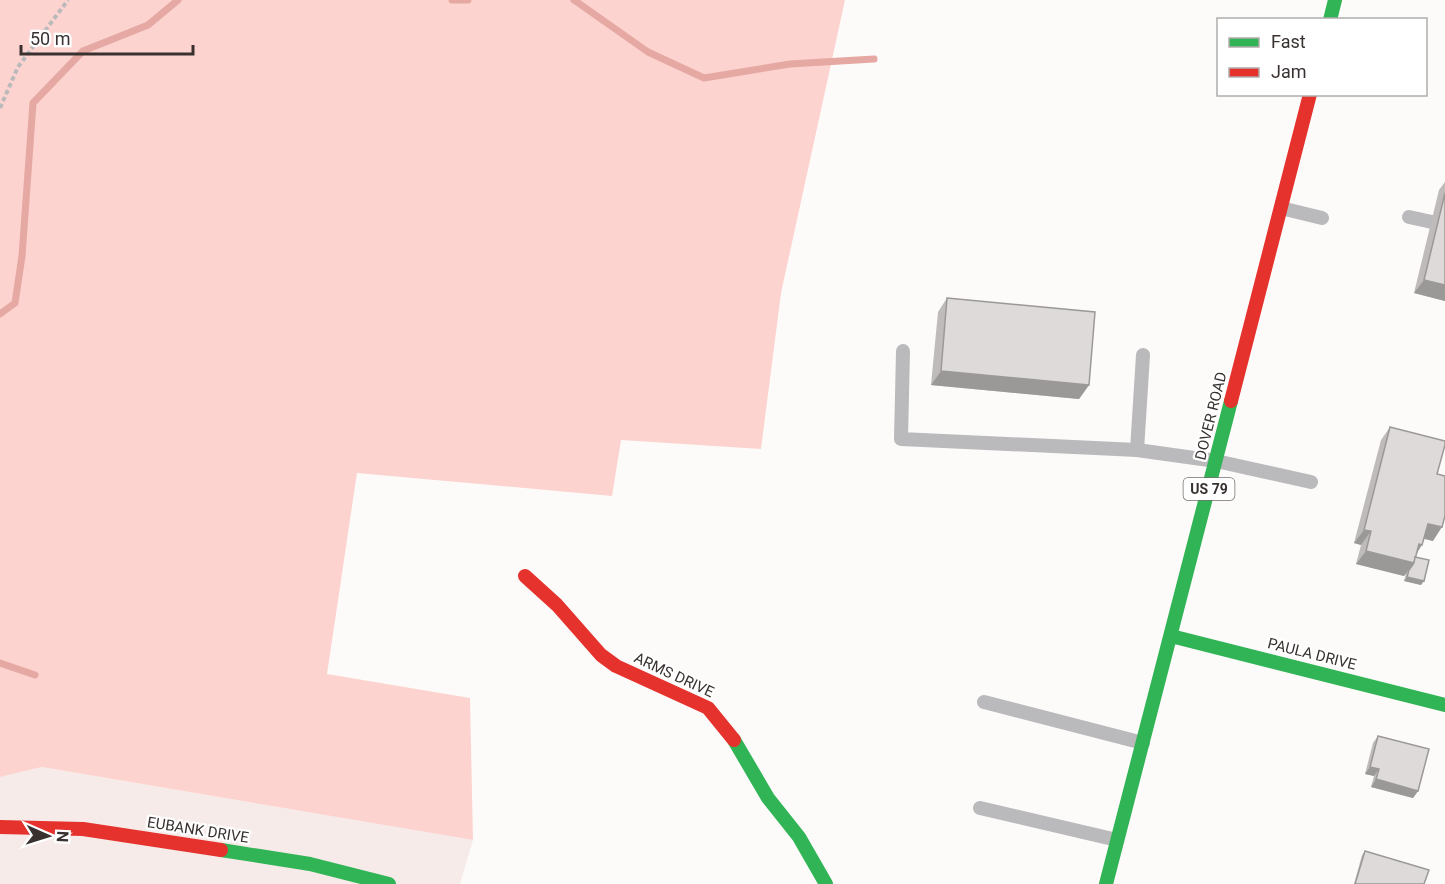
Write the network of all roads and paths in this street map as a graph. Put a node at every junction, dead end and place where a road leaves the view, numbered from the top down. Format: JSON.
{"nodes":[{"id":1,"x":68,"y":0,"type":"edge"},
{"id":2,"x":1335,"y":0,"type":"edge"},
{"id":3,"x":1330,"y":18,"type":"edge"},
{"id":4,"x":1309,"y":96,"type":"edge"},
{"id":5,"x":0,"y":108,"type":"edge"},
{"id":6,"x":1281,"y":208,"type":"junction"},
{"id":7,"x":1409,"y":217,"type":"dead end"},
{"id":8,"x":1322,"y":218,"type":"dead end"},
{"id":9,"x":1432,"y":222,"type":"dead end"},
{"id":10,"x":903,"y":351,"type":"dead end"},
{"id":11,"x":1143,"y":356,"type":"dead end"},
{"id":12,"x":1137,"y":450,"type":"junction"},
{"id":13,"x":1216,"y":461,"type":"junction"},
{"id":14,"x":1311,"y":482,"type":"dead end"},
{"id":15,"x":525,"y":576,"type":"dead end"},
{"id":16,"x":1172,"y":636,"type":"junction"},
{"id":17,"x":984,"y":702,"type":"dead end"},
{"id":18,"x":1445,"y":705,"type":"edge"},
{"id":19,"x":1143,"y":743,"type":"junction"},
{"id":20,"x":980,"y":808,"type":"dead end"},
{"id":21,"x":0,"y":827,"type":"edge"},
{"id":22,"x":1117,"y":840,"type":"junction"},
{"id":23,"x":389,"y":884,"type":"edge"},
{"id":24,"x":826,"y":884,"type":"edge"},
{"id":25,"x":1106,"y":884,"type":"edge"}],
"edges":[{"from":1,"to":5,"type":"path"},
{"from":2,"to":3,"type":"street"},
{"from":4,"to":6,"type":"street","name":"DOVER ROAD","number":"US 79"},
{"from":6,"to":8,"type":"lane"},
{"from":6,"to":13,"type":"street","name":"DOVER ROAD","number":"US 79"},
{"from":7,"to":9,"type":"lane"},
{"from":10,"to":12,"type":"lane"},
{"from":11,"to":12,"type":"lane"},
{"from":12,"to":13,"type":"lane"},
{"from":13,"to":14,"type":"lane"},
{"from":13,"to":16,"type":"street","name":"DOVER ROAD","number":"US 79"},
{"from":15,"to":24,"type":"street","name":"ARMS DRIVE"},
{"from":16,"to":18,"type":"street","name":"PAULA DRIVE"},
{"from":16,"to":19,"type":"street","name":"DOVER ROAD","number":"US 79"},
{"from":17,"to":19,"type":"lane"},
{"from":19,"to":22,"type":"street","name":"DOVER ROAD","number":"US 79"},
{"from":20,"to":22,"type":"lane"},
{"from":21,"to":23,"type":"street","name":"EUBANK DRIVE"},
{"from":22,"to":25,"type":"street","name":"DOVER ROAD","number":"US 79"}]}
